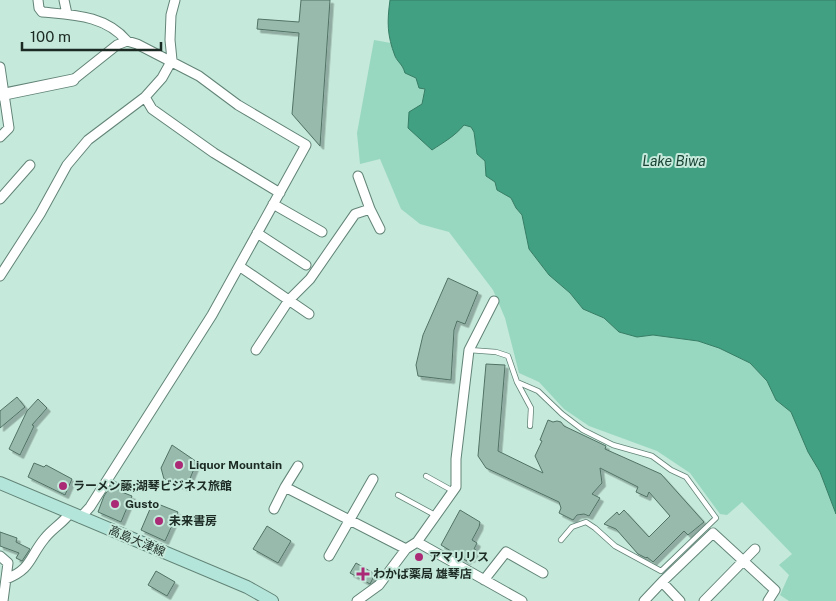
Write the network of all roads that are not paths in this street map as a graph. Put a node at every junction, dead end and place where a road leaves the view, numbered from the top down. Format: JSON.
{"nodes":[{"id":1,"x":38,"y":0,"type":"edge"},
{"id":2,"x":64,"y":0,"type":"edge"},
{"id":3,"x":175,"y":0,"type":"edge"},
{"id":4,"x":67,"y":14,"type":"junction"},
{"id":5,"x":127,"y":41,"type":"junction"},
{"id":6,"x":172,"y":60,"type":"junction"},
{"id":7,"x":0,"y":68,"type":"edge"},
{"id":8,"x":73,"y":80,"type":"joint"},
{"id":9,"x":2,"y":95,"type":"edge"},
{"id":10,"x":145,"y":97,"type":"junction"},
{"id":11,"x":0,"y":137,"type":"edge"},
{"id":12,"x":30,"y":165,"type":"dead end"},
{"id":13,"x":358,"y":176,"type":"dead end"},
{"id":14,"x":280,"y":193,"type":"junction"},
{"id":15,"x":0,"y":199,"type":"edge"},
{"id":16,"x":273,"y":204,"type":"junction"},
{"id":17,"x":370,"y":209,"type":"junction"},
{"id":18,"x":380,"y":229,"type":"dead end"},
{"id":19,"x":322,"y":232,"type":"dead end"},
{"id":20,"x":257,"y":233,"type":"junction"},
{"id":21,"x":306,"y":265,"type":"dead end"},
{"id":22,"x":239,"y":266,"type":"junction"},
{"id":23,"x":0,"y":276,"type":"edge"},
{"id":24,"x":289,"y":300,"type":"junction"},
{"id":25,"x":494,"y":301,"type":"dead end"},
{"id":26,"x":309,"y":314,"type":"dead end"},
{"id":27,"x":256,"y":350,"type":"dead end"},
{"id":28,"x":469,"y":350,"type":"junction"},
{"id":29,"x":518,"y":382,"type":"junction"},
{"id":30,"x":530,"y":426,"type":"dead end"},
{"id":31,"x":298,"y":466,"type":"dead end"},
{"id":32,"x":426,"y":476,"type":"dead end"},
{"id":33,"x":373,"y":479,"type":"dead end"},
{"id":34,"x":1,"y":484,"type":"edge"},
{"id":35,"x":285,"y":487,"type":"junction"},
{"id":36,"x":453,"y":491,"type":"junction"},
{"id":37,"x":398,"y":495,"type":"dead end"},
{"id":38,"x":274,"y":510,"type":"dead end"},
{"id":39,"x":75,"y":515,"type":"junction"},
{"id":40,"x":436,"y":516,"type":"junction"},
{"id":41,"x":349,"y":521,"type":"junction"},
{"id":42,"x":561,"y":540,"type":"dead end"},
{"id":43,"x":417,"y":542,"type":"junction"},
{"id":44,"x":406,"y":549,"type":"junction"},
{"id":45,"x":755,"y":549,"type":"dead end"},
{"id":46,"x":0,"y":556,"type":"edge"},
{"id":47,"x":329,"y":556,"type":"dead end"},
{"id":48,"x":744,"y":561,"type":"junction"},
{"id":49,"x":542,"y":573,"type":"dead end"},
{"id":50,"x":6,"y":579,"type":"junction"},
{"id":51,"x":484,"y":580,"type":"junction"},
{"id":52,"x":662,"y":582,"type":"junction"},
{"id":53,"x":4,"y":601,"type":"edge"},
{"id":54,"x":272,"y":601,"type":"edge"},
{"id":55,"x":357,"y":601,"type":"edge"},
{"id":56,"x":522,"y":601,"type":"edge"},
{"id":57,"x":644,"y":601,"type":"edge"},
{"id":58,"x":680,"y":601,"type":"edge"},
{"id":59,"x":704,"y":601,"type":"edge"},
{"id":60,"x":768,"y":601,"type":"edge"}],
"edges":[{"from":1,"to":4,"type":"street"},
{"from":2,"to":4,"type":"street"},
{"from":3,"to":6,"type":"street"},
{"from":4,"to":5,"type":"street"},
{"from":5,"to":6,"type":"street"},
{"from":5,"to":8,"type":"street"},
{"from":6,"to":10,"type":"street"},
{"from":6,"to":14,"type":"street"},
{"from":7,"to":9,"type":"street"},
{"from":8,"to":9,"type":"street"},
{"from":9,"to":11,"type":"street"},
{"from":10,"to":14,"type":"street"},
{"from":10,"to":23,"type":"street"},
{"from":12,"to":15,"type":"street"},
{"from":13,"to":17,"type":"street"},
{"from":14,"to":16,"type":"street"},
{"from":16,"to":19,"type":"street"},
{"from":16,"to":20,"type":"street"},
{"from":17,"to":18,"type":"street"},
{"from":17,"to":24,"type":"street"},
{"from":20,"to":21,"type":"street"},
{"from":20,"to":22,"type":"street"},
{"from":22,"to":24,"type":"street"},
{"from":22,"to":39,"type":"street"},
{"from":24,"to":26,"type":"street"},
{"from":24,"to":27,"type":"street"},
{"from":25,"to":28,"type":"street"},
{"from":28,"to":29,"type":"lane"},
{"from":28,"to":36,"type":"street"},
{"from":29,"to":30,"type":"lane"},
{"from":29,"to":42,"type":"lane"},
{"from":31,"to":35,"type":"street"},
{"from":32,"to":36,"type":"lane"},
{"from":33,"to":41,"type":"street"},
{"from":34,"to":39,"type":"main road","name":"高島大津線"},
{"from":35,"to":38,"type":"street"},
{"from":35,"to":41,"type":"street"},
{"from":36,"to":40,"type":"street"},
{"from":37,"to":40,"type":"lane"},
{"from":39,"to":50,"type":"street"},
{"from":39,"to":54,"type":"main road","name":"高島大津線"},
{"from":40,"to":43,"type":"street"},
{"from":41,"to":44,"type":"street"},
{"from":41,"to":47,"type":"street"},
{"from":43,"to":44,"type":"street"},
{"from":43,"to":51,"type":"street"},
{"from":44,"to":55,"type":"street"},
{"from":45,"to":48,"type":"street"},
{"from":46,"to":50,"type":"street"},
{"from":48,"to":52,"type":"street"},
{"from":48,"to":59,"type":"street"},
{"from":48,"to":60,"type":"street"},
{"from":49,"to":51,"type":"street"},
{"from":50,"to":53,"type":"street"},
{"from":51,"to":56,"type":"street"},
{"from":52,"to":57,"type":"street"},
{"from":52,"to":58,"type":"street"}]}
